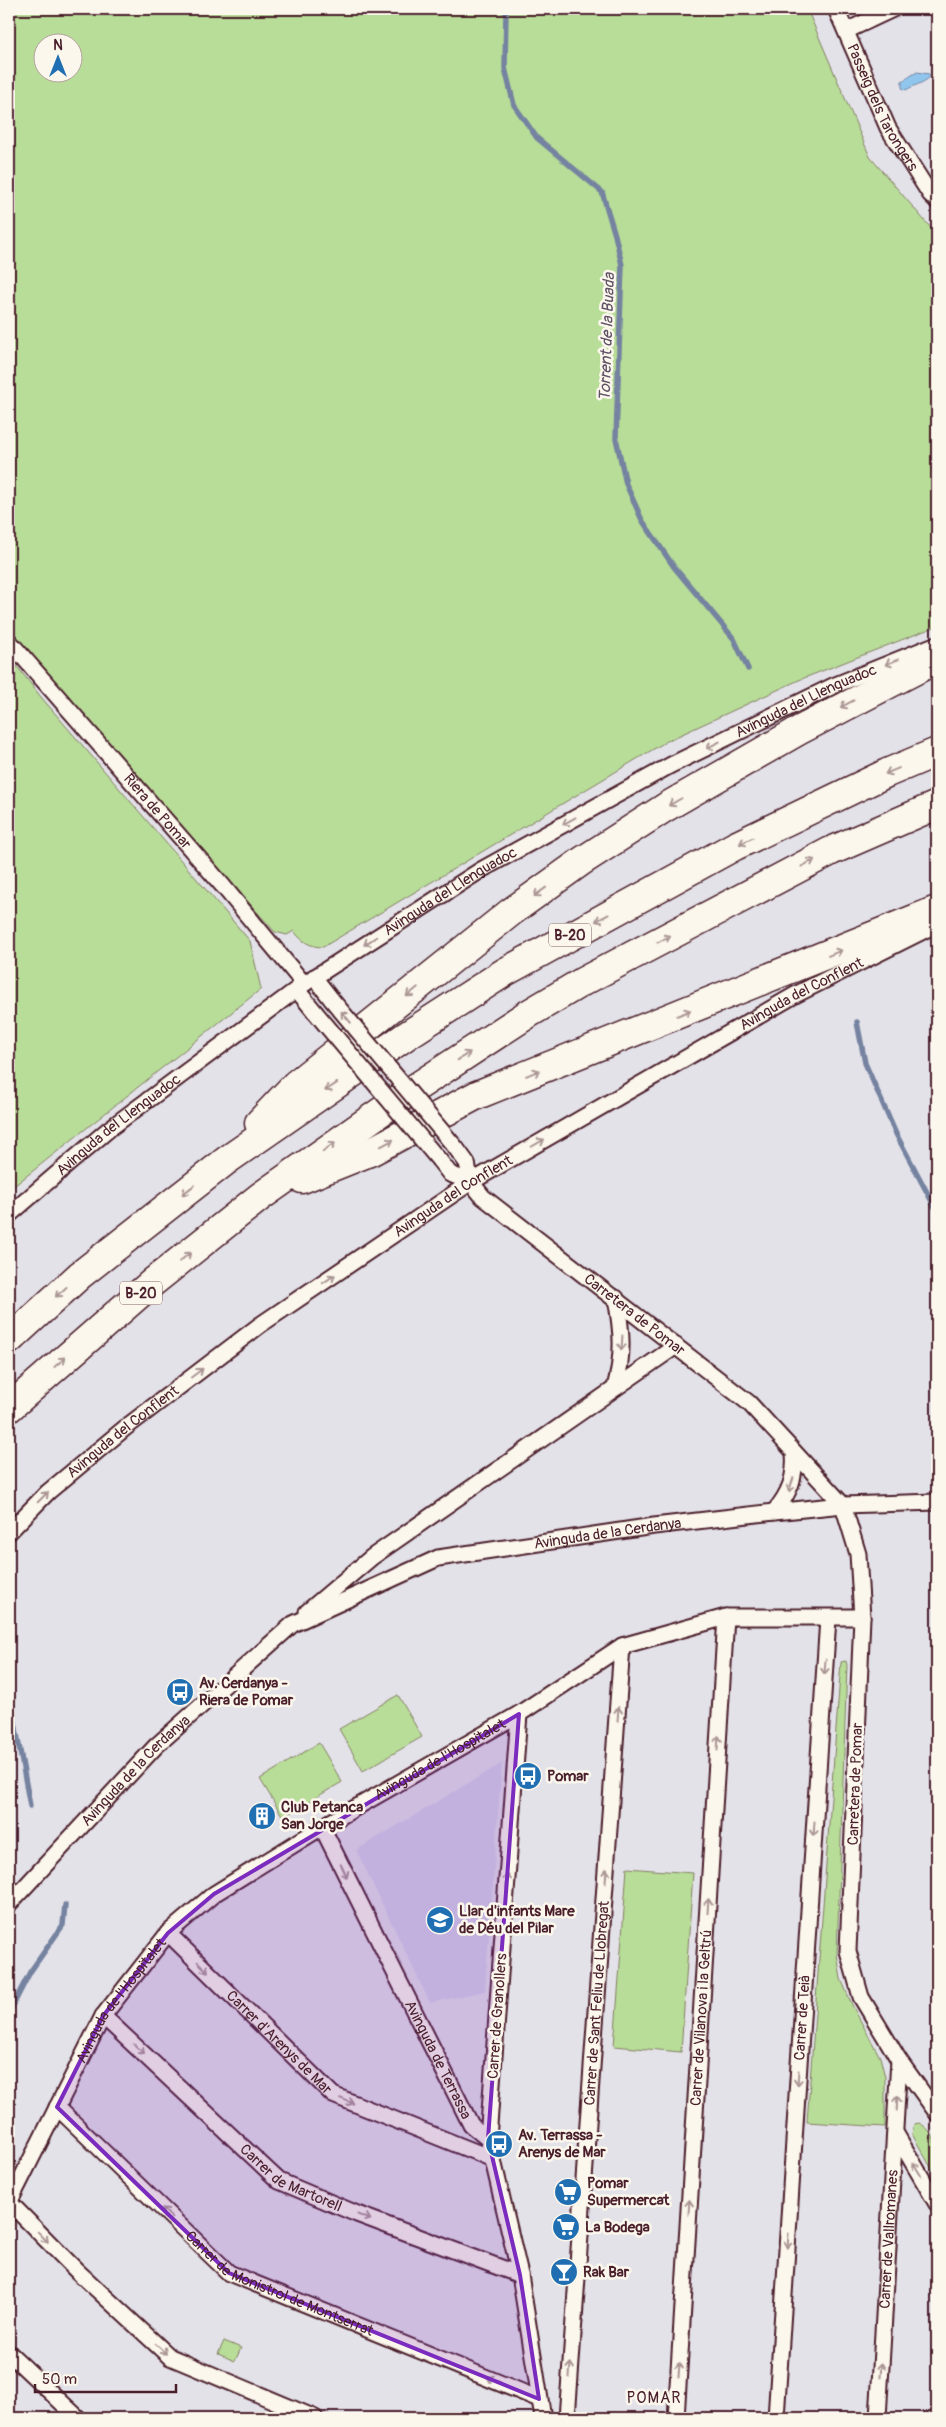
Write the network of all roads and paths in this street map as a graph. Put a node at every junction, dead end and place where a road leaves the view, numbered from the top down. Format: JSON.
{"nodes":[{"id":1,"x":836,"y":9,"type":"edge"},
{"id":2,"x":894,"y":9,"type":"edge"},
{"id":3,"x":846,"y":32,"type":"junction"},
{"id":4,"x":937,"y":201,"type":"edge"},
{"id":5,"x":9,"y":641,"type":"edge"},
{"id":6,"x":937,"y":644,"type":"edge"},
{"id":7,"x":937,"y":659,"type":"edge"},
{"id":8,"x":937,"y":752,"type":"edge"},
{"id":9,"x":937,"y":805,"type":"edge"},
{"id":10,"x":937,"y":910,"type":"edge"},
{"id":11,"x":937,"y":924,"type":"edge"},
{"id":12,"x":305,"y":984,"type":"junction"},
{"id":13,"x":227,"y":1160,"type":"junction"},
{"id":14,"x":471,"y":1182,"type":"junction"},
{"id":15,"x":261,"y":1196,"type":"junction"},
{"id":16,"x":9,"y":1215,"type":"edge"},
{"id":17,"x":616,"y":1298,"type":"junction"},
{"id":18,"x":9,"y":1340,"type":"edge"},
{"id":19,"x":676,"y":1346,"type":"junction"},
{"id":20,"x":615,"y":1388,"type":"junction"},
{"id":21,"x":9,"y":1408,"type":"edge"},
{"id":22,"x":794,"y":1452,"type":"junction"},
{"id":23,"x":937,"y":1502,"type":"edge"},
{"id":24,"x":843,"y":1505,"type":"junction"},
{"id":25,"x":774,"y":1512,"type":"junction"},
{"id":26,"x":9,"y":1532,"type":"edge"},
{"id":27,"x":726,"y":1618,"type":"junction"},
{"id":28,"x":828,"y":1618,"type":"junction"},
{"id":29,"x":862,"y":1618,"type":"junction"},
{"id":30,"x":293,"y":1624,"type":"junction"},
{"id":31,"x":622,"y":1646,"type":"junction"},
{"id":32,"x":519,"y":1714,"type":"junction"},
{"id":33,"x":322,"y":1827,"type":"junction"},
{"id":34,"x":9,"y":1904,"type":"edge"},
{"id":35,"x":168,"y":1933,"type":"junction"},
{"id":36,"x":103,"y":2016,"type":"junction"},
{"id":37,"x":899,"y":2060,"type":"junction"},
{"id":38,"x":57,"y":2107,"type":"junction"},
{"id":39,"x":937,"y":2113,"type":"edge"},
{"id":40,"x":896,"y":2134,"type":"junction"},
{"id":41,"x":488,"y":2139,"type":"junction"},
{"id":42,"x":493,"y":2159,"type":"junction"},
{"id":43,"x":9,"y":2202,"type":"edge"},
{"id":44,"x":937,"y":2204,"type":"edge"},
{"id":45,"x":520,"y":2275,"type":"junction"},
{"id":46,"x":9,"y":2353,"type":"edge"},
{"id":47,"x":539,"y":2399,"type":"junction"},
{"id":48,"x":78,"y":2418,"type":"edge"},
{"id":49,"x":315,"y":2418,"type":"edge"},
{"id":50,"x":542,"y":2418,"type":"edge"},
{"id":51,"x":567,"y":2418,"type":"edge"},
{"id":52,"x":676,"y":2418,"type":"edge"},
{"id":53,"x":776,"y":2418,"type":"edge"},
{"id":54,"x":878,"y":2418,"type":"edge"}],
"edges":[{"from":1,"to":3,"type":"street","name":"Passeig dels Tarongers"},
{"from":2,"to":3,"type":"street"},
{"from":3,"to":4,"type":"street","name":"Passeig dels Tarongers"},
{"from":5,"to":12,"type":"street","name":"Riera de Pomar"},
{"from":6,"to":12,"type":"street","name":"Avinguda del Llenguadoc","one_way":true},
{"from":7,"to":13,"type":"highway","one_way":true},
{"from":8,"to":13,"type":"highway","number":"B-20","one_way":true},
{"from":15,"to":9,"type":"highway","number":"B-20","one_way":true},
{"from":15,"to":10,"type":"highway","one_way":true},
{"from":14,"to":11,"type":"street","name":"Avinguda del Conflent","one_way":true},
{"from":14,"to":12,"type":"street","name":"Carretera de Pomar","one_way":true,"bridge":true},
{"from":12,"to":14,"type":"street","name":"Carretera de Pomar","bridge":true},
{"from":12,"to":16,"type":"street","name":"Avinguda del Llenguadoc"},
{"from":13,"to":18,"type":"highway","number":"B-20","one_way":true},
{"from":14,"to":17,"type":"street","name":"Carretera de Pomar"},
{"from":26,"to":14,"type":"street","name":"Avinguda del Conflent","one_way":true},
{"from":21,"to":15,"type":"highway","number":"B-20","one_way":true},
{"from":17,"to":19,"type":"street","name":"Carretera de Pomar"},
{"from":17,"to":20,"type":"street","one_way":true},
{"from":19,"to":20,"type":"street","name":"Avinguda de la Cerdanya"},
{"from":19,"to":22,"type":"street","name":"Carretera de Pomar"},
{"from":20,"to":30,"type":"street","name":"Avinguda de la Cerdanya"},
{"from":22,"to":24,"type":"street","name":"Carretera de Pomar"},
{"from":22,"to":25,"type":"street","one_way":true},
{"from":23,"to":24,"type":"street","name":"Avinguda de la Cerdanya"},
{"from":24,"to":25,"type":"street","name":"Avinguda de la Cerdanya"},
{"from":24,"to":29,"type":"street","name":"Carretera de Pomar"},
{"from":25,"to":30,"type":"street","name":"Avinguda de la Cerdanya"},
{"from":27,"to":28,"type":"street","name":"Avinguda de l'Hospitalet"},
{"from":27,"to":31,"type":"street","name":"Avinguda de l'Hospitalet"},
{"from":52,"to":27,"type":"street","name":"Carrer de Vilanova i la Geltrú","one_way":true},
{"from":28,"to":29,"type":"street","name":"Avinguda de l'Hospitalet"},
{"from":28,"to":53,"type":"street","name":"Carrer de Teià","one_way":true},
{"from":29,"to":37,"type":"street","name":"Carretera de Pomar"},
{"from":30,"to":34,"type":"street","name":"Avinguda de la Cerdanya"},
{"from":31,"to":32,"type":"street","name":"Avinguda de l'Hospitalet"},
{"from":51,"to":31,"type":"street","name":"Carrer de Sant Feliu de Llobregat","one_way":true},
{"from":32,"to":33,"type":"street","name":"Avinguda de l'Hospitalet"},
{"from":41,"to":32,"type":"street","name":"Carrer de Granollers","one_way":true},
{"from":33,"to":35,"type":"street","name":"Avinguda de l'Hospitalet"},
{"from":33,"to":41,"type":"street","name":"Avinguda de Terrassa","one_way":true},
{"from":35,"to":36,"type":"street","name":"Avinguda de l'Hospitalet"},
{"from":35,"to":42,"type":"street","name":"Carrer d'Arenys de Mar","one_way":true},
{"from":36,"to":38,"type":"street","name":"Avinguda de l'Hospitalet"},
{"from":36,"to":45,"type":"street","name":"Carrer de Martorell","one_way":true},
{"from":37,"to":39,"type":"street","name":"Carretera de Pomar"},
{"from":40,"to":37,"type":"street","name":"Carrer de Vallromanes","one_way":true},
{"from":38,"to":43,"type":"street","name":"Avinguda de l'Hospitalet"},
{"from":47,"to":38,"type":"street","name":"Carrer de Monistrol de Montserrat","one_way":true},
{"from":44,"to":40,"type":"street","one_way":true},
{"from":54,"to":40,"type":"street","name":"Carrer de Vallromanes","one_way":true},
{"from":41,"to":42,"type":"street"},
{"from":42,"to":45,"type":"street"},
{"from":43,"to":49,"type":"street","one_way":true},
{"from":45,"to":47,"type":"street"},
{"from":46,"to":48,"type":"street"},
{"from":47,"to":50,"type":"street"}]}
